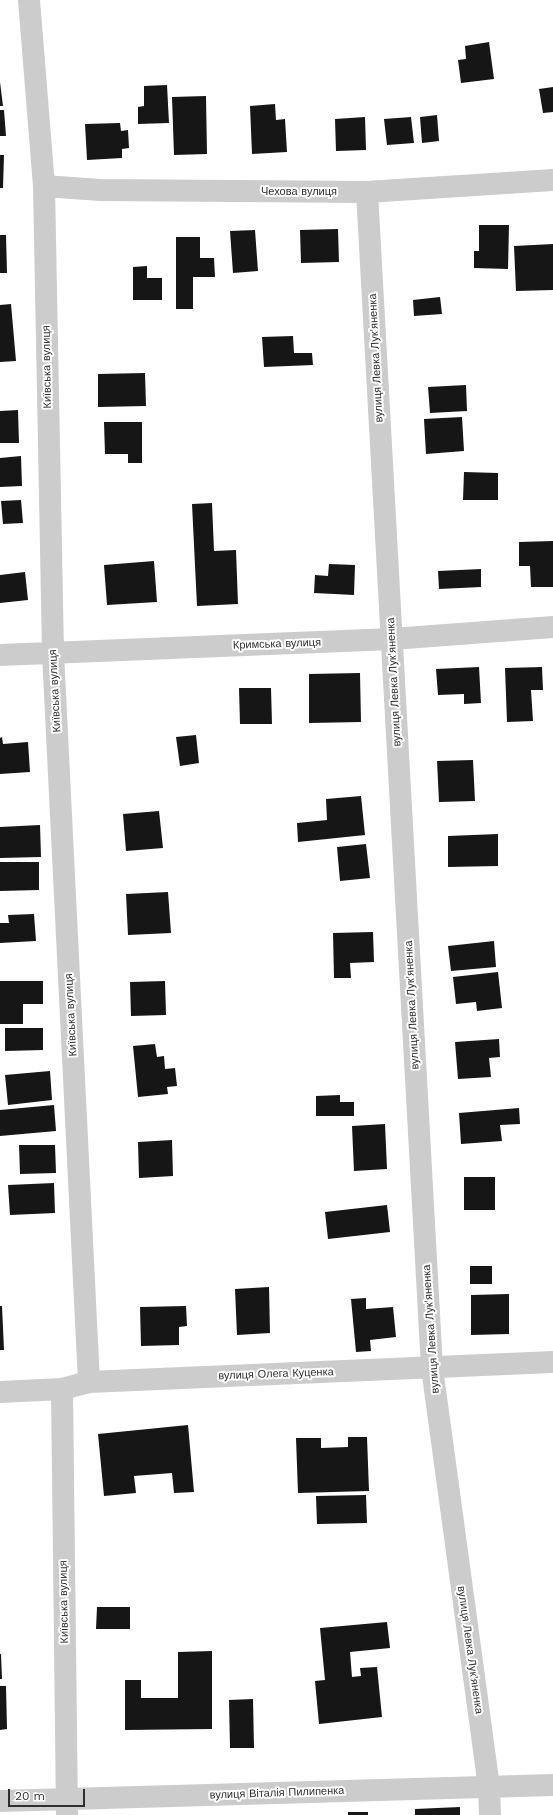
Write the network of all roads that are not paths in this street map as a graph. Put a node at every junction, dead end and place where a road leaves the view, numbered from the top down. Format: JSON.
{"nodes":[{"id":1,"x":29,"y":0,"type":"edge"},
{"id":2,"x":553,"y":180,"type":"edge"},
{"id":3,"x":44,"y":186,"type":"junction"},
{"id":4,"x":367,"y":192,"type":"junction"},
{"id":5,"x":553,"y":627,"type":"edge"},
{"id":6,"x":392,"y":640,"type":"junction"},
{"id":7,"x":53,"y":653,"type":"junction"},
{"id":8,"x":0,"y":655,"type":"edge"},
{"id":9,"x":553,"y":1362,"type":"edge"},
{"id":10,"x":432,"y":1368,"type":"junction"},
{"id":11,"x":89,"y":1382,"type":"junction"},
{"id":12,"x":62,"y":1389,"type":"junction"},
{"id":13,"x":0,"y":1392,"type":"edge"},
{"id":14,"x":553,"y":1785,"type":"edge"},
{"id":15,"x":488,"y":1787,"type":"junction"},
{"id":16,"x":0,"y":1801,"type":"edge"},
{"id":17,"x":67,"y":1807,"type":"edge"},
{"id":18,"x":490,"y":1815,"type":"edge"}],
"edges":[{"from":1,"to":3,"type":"street","name":"Київська вулиця"},
{"from":2,"to":4,"type":"street","name":"Чехова вулиця"},
{"from":3,"to":4,"type":"street","name":"Чехова вулиця"},
{"from":3,"to":7,"type":"street","name":"Київська вулиця"},
{"from":4,"to":6,"type":"street","name":"вулиця Левка Лук'яненка"},
{"from":5,"to":6,"type":"street","name":"Кримська вулиця"},
{"from":6,"to":7,"type":"street","name":"Кримська вулиця"},
{"from":6,"to":10,"type":"street","name":"вулиця Левка Лук'яненка"},
{"from":7,"to":8,"type":"street","name":"Кримська вулиця"},
{"from":7,"to":11,"type":"street","name":"Київська вулиця"},
{"from":9,"to":10,"type":"street","name":"вулиця Олега Куценка"},
{"from":10,"to":11,"type":"street","name":"вулиця Олега Куценка"},
{"from":10,"to":15,"type":"street","name":"вулиця Левка Лук'яненка"},
{"from":11,"to":12,"type":"street","name":"вулиця Олега Куценка"},
{"from":12,"to":13,"type":"street","name":"вулиця Олега Куценка"},
{"from":12,"to":17,"type":"street","name":"Київська вулиця"},
{"from":14,"to":15,"type":"street","name":"вулиця Віталія Пилипенка"},
{"from":15,"to":17,"type":"street","name":"вулиця Віталія Пилипенка"},
{"from":15,"to":18,"type":"street","name":"вулиця Левка Лук'яненка"},
{"from":16,"to":17,"type":"street","name":"вулиця Віталія Пилипенка"}]}
